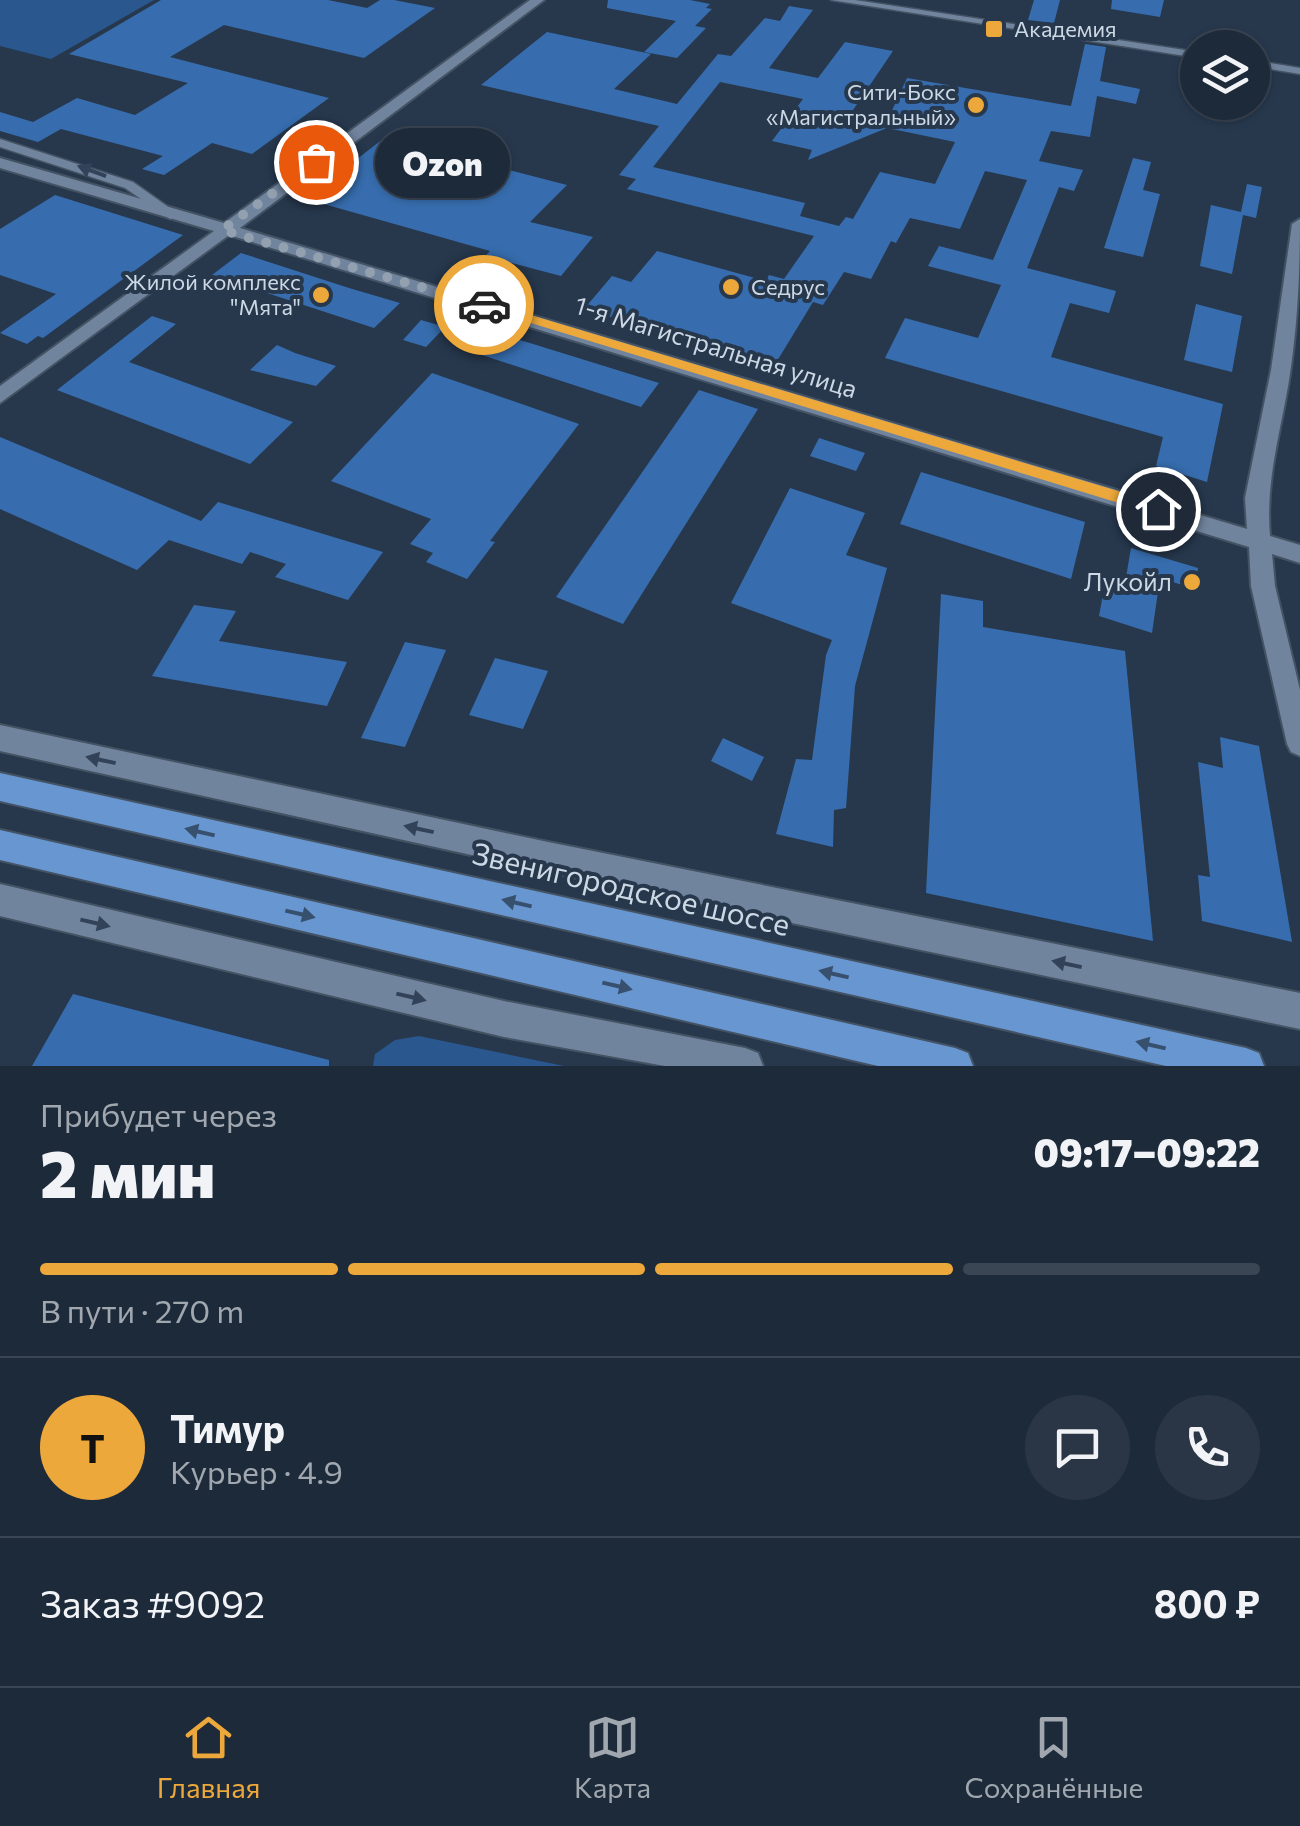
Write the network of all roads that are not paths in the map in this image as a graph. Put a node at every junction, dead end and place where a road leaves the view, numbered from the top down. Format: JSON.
{"nodes":[{"id":1,"x":538,"y":0,"type":"edge"},
{"id":2,"x":836,"y":0,"type":"edge"},
{"id":3,"x":1180,"y":52,"type":"edge"},
{"id":4,"x":1270,"y":67,"type":"edge"},
{"id":5,"x":1300,"y":71,"type":"edge"},
{"id":6,"x":0,"y":143,"type":"edge"},
{"id":7,"x":0,"y":164,"type":"edge"},
{"id":8,"x":176,"y":216,"type":"junction"},
{"id":9,"x":1300,"y":224,"type":"edge"},
{"id":10,"x":222,"y":230,"type":"junction"},
{"id":11,"x":0,"y":396,"type":"edge"},
{"id":12,"x":1258,"y":539,"type":"junction"},
{"id":13,"x":1300,"y":554,"type":"edge"},
{"id":14,"x":0,"y":738,"type":"edge"},
{"id":15,"x":1300,"y":744,"type":"edge"},
{"id":16,"x":0,"y":787,"type":"edge"},
{"id":17,"x":0,"y":845,"type":"edge"},
{"id":18,"x":0,"y":900,"type":"edge"},
{"id":19,"x":1300,"y":1011,"type":"edge"},
{"id":20,"x":744,"y":1066,"type":"edge"},
{"id":21,"x":955,"y":1066,"type":"edge"},
{"id":22,"x":1246,"y":1066,"type":"edge"}],
"edges":[{"from":1,"to":10,"type":"street"},
{"from":2,"to":3,"type":"street"},
{"from":4,"to":5,"type":"street"},
{"from":8,"to":6,"type":"street","one_way":true},
{"from":7,"to":8,"type":"street","name":"1-я Магистральная улица"},
{"from":8,"to":10,"type":"street","name":"1-я Магистральная улица"},
{"from":9,"to":12,"type":"street"},
{"from":10,"to":11,"type":"street"},
{"from":10,"to":12,"type":"street","name":"1-я Магистральная улица"},
{"from":12,"to":13,"type":"street","name":"1-я Магистральная улица"},
{"from":12,"to":15,"type":"street"},
{"from":19,"to":14,"type":"main road","one_way":true},
{"from":22,"to":16,"type":"main road","name":"Звенигородское шоссе","one_way":true},
{"from":17,"to":21,"type":"main road","one_way":true},
{"from":18,"to":20,"type":"main road","one_way":true}]}
